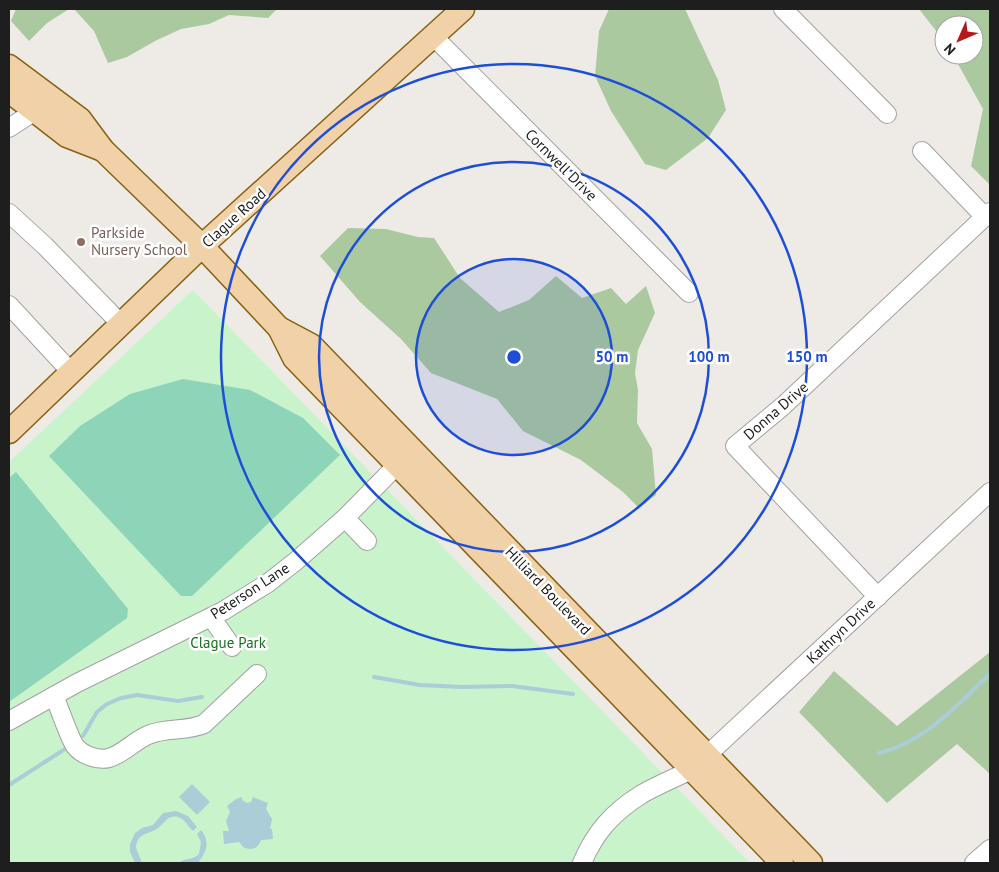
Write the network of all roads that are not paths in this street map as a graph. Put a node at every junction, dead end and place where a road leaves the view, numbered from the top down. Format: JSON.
{"nodes":[{"id":1,"x":463,"y":9,"type":"edge"},
{"id":2,"x":784,"y":9,"type":"edge"},
{"id":3,"x":434,"y":37,"type":"junction"},
{"id":4,"x":9,"y":66,"type":"edge"},
{"id":5,"x":18,"y":89,"type":"edge"},
{"id":6,"x":35,"y":110,"type":"junction"},
{"id":7,"x":887,"y":114,"type":"dead end"},
{"id":8,"x":9,"y":128,"type":"edge"},
{"id":9,"x":103,"y":150,"type":"junction"},
{"id":10,"x":922,"y":151,"type":"dead end"},
{"id":11,"x":9,"y":213,"type":"edge"},
{"id":12,"x":988,"y":214,"type":"edge"},
{"id":13,"x":202,"y":246,"type":"junction"},
{"id":14,"x":689,"y":292,"type":"dead end"},
{"id":15,"x":9,"y":305,"type":"edge"},
{"id":16,"x":121,"y":324,"type":"junction"},
{"id":17,"x":71,"y":372,"type":"junction"},
{"id":18,"x":9,"y":432,"type":"edge"},
{"id":19,"x":404,"y":458,"type":"junction"},
{"id":20,"x":990,"y":492,"type":"edge"},
{"id":21,"x":344,"y":518,"type":"junction"},
{"id":22,"x":367,"y":541,"type":"dead end"},
{"id":23,"x":878,"y":597,"type":"junction"},
{"id":24,"x":211,"y":617,"type":"junction"},
{"id":25,"x":232,"y":647,"type":"dead end"},
{"id":26,"x":257,"y":674,"type":"dead end"},
{"id":27,"x":54,"y":696,"type":"junction"},
{"id":28,"x":9,"y":721,"type":"edge"},
{"id":29,"x":699,"y":762,"type":"junction"},
{"id":30,"x":990,"y":849,"type":"edge"},
{"id":31,"x":582,"y":863,"type":"edge"},
{"id":32,"x":782,"y":863,"type":"edge"},
{"id":33,"x":811,"y":863,"type":"edge"},
{"id":34,"x":974,"y":863,"type":"edge"}],
"edges":[{"from":1,"to":3,"type":"main road","name":"Clague Road"},
{"from":2,"to":7,"type":"street"},
{"from":3,"to":13,"type":"main road","name":"Clague Road"},
{"from":3,"to":14,"type":"street","name":"Cornwell Drive"},
{"from":4,"to":5,"type":"main road","name":"Hilliard Boulevard"},
{"from":5,"to":6,"type":"main road","name":"Hilliard Boulevard"},
{"from":5,"to":9,"type":"main road","name":"Hilliard Boulevard"},
{"from":6,"to":8,"type":"street"},
{"from":6,"to":9,"type":"main road","name":"Hilliard Boulevard"},
{"from":9,"to":13,"type":"main road","name":"Hilliard Boulevard"},
{"from":10,"to":12,"type":"street"},
{"from":11,"to":16,"type":"street"},
{"from":12,"to":23,"type":"street","name":"Donna Drive"},
{"from":13,"to":16,"type":"main road","name":"Clague Road"},
{"from":13,"to":19,"type":"main road","name":"Hilliard Boulevard"},
{"from":15,"to":17,"type":"street"},
{"from":16,"to":17,"type":"main road","name":"Clague Road"},
{"from":17,"to":18,"type":"main road","name":"Clague Road"},
{"from":19,"to":21,"type":"street","name":"Peterson Lane"},
{"from":19,"to":29,"type":"main road","name":"Hilliard Boulevard"},
{"from":20,"to":23,"type":"street","name":"Kathryn Drive"},
{"from":21,"to":22,"type":"street"},
{"from":21,"to":24,"type":"street","name":"Peterson Lane"},
{"from":23,"to":29,"type":"street","name":"Kathryn Drive"},
{"from":24,"to":25,"type":"street"},
{"from":24,"to":27,"type":"street","name":"Peterson Lane"},
{"from":26,"to":27,"type":"street"},
{"from":27,"to":28,"type":"street","name":"Peterson Lane"},
{"from":29,"to":31,"type":"street","name":"Kathryn Drive"},
{"from":29,"to":32,"type":"main road","name":"Hilliard Boulevard"},
{"from":29,"to":33,"type":"main road","name":"Hilliard Boulevard"},
{"from":30,"to":34,"type":"street"}]}
